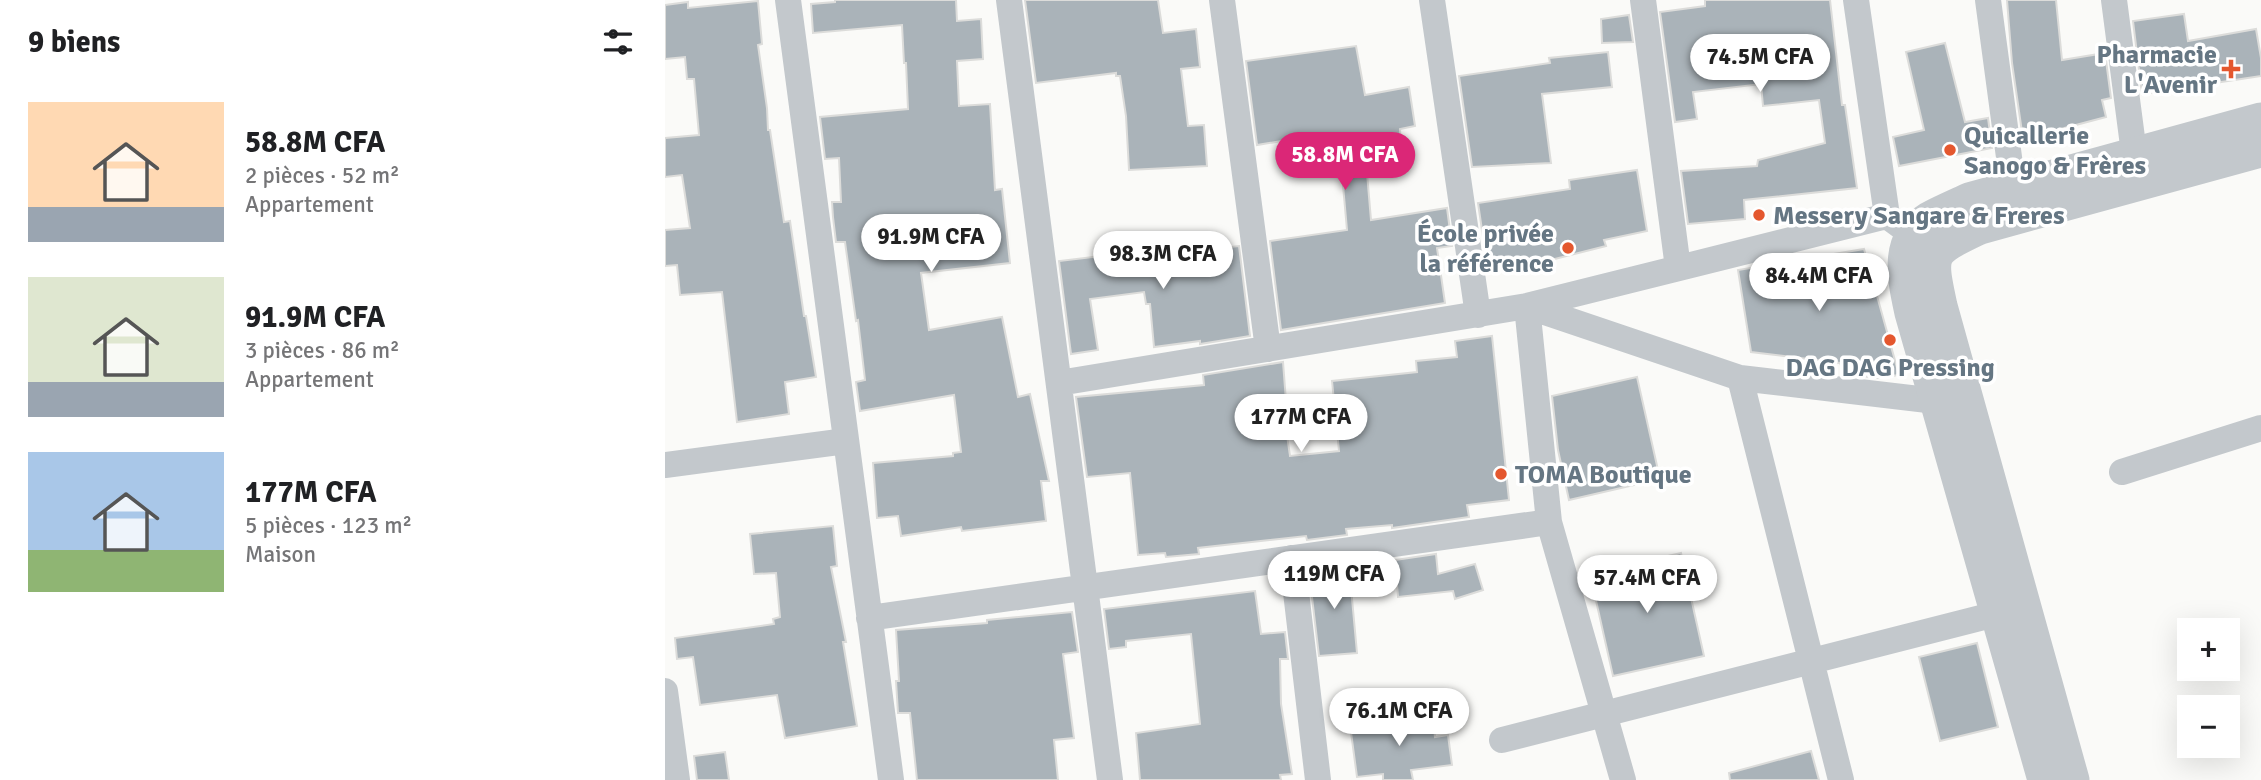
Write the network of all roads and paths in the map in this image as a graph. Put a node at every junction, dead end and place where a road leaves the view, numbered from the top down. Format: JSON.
{"nodes":[{"id":1,"x":787,"y":0,"type":"edge"},
{"id":2,"x":1009,"y":0,"type":"edge"},
{"id":3,"x":1222,"y":0,"type":"edge"},
{"id":4,"x":1432,"y":0,"type":"edge"},
{"id":5,"x":1643,"y":0,"type":"edge"},
{"id":6,"x":1856,"y":0,"type":"edge"},
{"id":7,"x":1987,"y":0,"type":"edge"},
{"id":8,"x":2114,"y":0,"type":"edge"},
{"id":9,"x":2261,"y":119,"type":"edge"},
{"id":10,"x":2261,"y":151,"type":"edge"},
{"id":11,"x":2134,"y":153,"type":"junction"},
{"id":12,"x":2013,"y":187,"type":"junction"},
{"id":13,"x":1913,"y":234,"type":"junction"},
{"id":14,"x":1678,"y":268,"type":"junction"},
{"id":15,"x":1527,"y":306,"type":"junction"},
{"id":16,"x":1478,"y":314,"type":"junction"},
{"id":17,"x":1268,"y":349,"type":"junction"},
{"id":18,"x":1740,"y":378,"type":"junction"},
{"id":19,"x":1059,"y":383,"type":"junction"},
{"id":20,"x":1936,"y":401,"type":"junction"},
{"id":21,"x":2261,"y":428,"type":"edge"},
{"id":22,"x":846,"y":441,"type":"junction"},
{"id":23,"x":665,"y":465,"type":"edge"},
{"id":24,"x":2122,"y":472,"type":"dead end"},
{"id":25,"x":1549,"y":522,"type":"junction"},
{"id":26,"x":1292,"y":558,"type":"junction"},
{"id":27,"x":1086,"y":589,"type":"junction"},
{"id":28,"x":1996,"y":614,"type":"junction"},
{"id":29,"x":869,"y":618,"type":"junction"},
{"id":30,"x":1812,"y":661,"type":"junction"},
{"id":31,"x":665,"y":691,"type":"edge"},
{"id":32,"x":1605,"y":714,"type":"junction"},
{"id":33,"x":1501,"y":740,"type":"dead end"},
{"id":34,"x":677,"y":780,"type":"edge"},
{"id":35,"x":891,"y":780,"type":"edge"},
{"id":36,"x":1110,"y":780,"type":"edge"},
{"id":37,"x":1318,"y":780,"type":"edge"},
{"id":38,"x":1623,"y":780,"type":"edge"},
{"id":39,"x":1841,"y":780,"type":"edge"},
{"id":40,"x":2044,"y":780,"type":"edge"},
{"id":41,"x":2073,"y":780,"type":"edge"}],
"edges":[{"from":1,"to":22,"type":"street"},
{"from":2,"to":19,"type":"street"},
{"from":3,"to":17,"type":"street"},
{"from":4,"to":16,"type":"street"},
{"from":5,"to":14,"type":"street"},
{"from":6,"to":13,"type":"street"},
{"from":7,"to":12,"type":"street"},
{"from":8,"to":11,"type":"street"},
{"from":9,"to":11,"type":"street"},
{"from":10,"to":13,"type":"street"},
{"from":11,"to":12,"type":"street"},
{"from":12,"to":13,"type":"street"},
{"from":13,"to":14,"type":"street"},
{"from":13,"to":20,"type":"street"},
{"from":13,"to":41,"type":"street"},
{"from":14,"to":15,"type":"street"},
{"from":15,"to":16,"type":"street"},
{"from":15,"to":18,"type":"street"},
{"from":15,"to":25,"type":"street"},
{"from":16,"to":17,"type":"street"},
{"from":17,"to":19,"type":"street"},
{"from":18,"to":20,"type":"street"},
{"from":18,"to":30,"type":"street"},
{"from":19,"to":27,"type":"street"},
{"from":20,"to":28,"type":"street"},
{"from":21,"to":24,"type":"street"},
{"from":22,"to":23,"type":"street"},
{"from":22,"to":29,"type":"street"},
{"from":25,"to":26,"type":"street"},
{"from":25,"to":32,"type":"street"},
{"from":26,"to":27,"type":"street"},
{"from":26,"to":37,"type":"street"},
{"from":27,"to":29,"type":"street"},
{"from":27,"to":36,"type":"street"},
{"from":28,"to":30,"type":"street"},
{"from":28,"to":40,"type":"street"},
{"from":29,"to":35,"type":"street"},
{"from":30,"to":32,"type":"street"},
{"from":30,"to":39,"type":"street"},
{"from":31,"to":34,"type":"street"},
{"from":32,"to":33,"type":"street"},
{"from":32,"to":38,"type":"street"}]}
